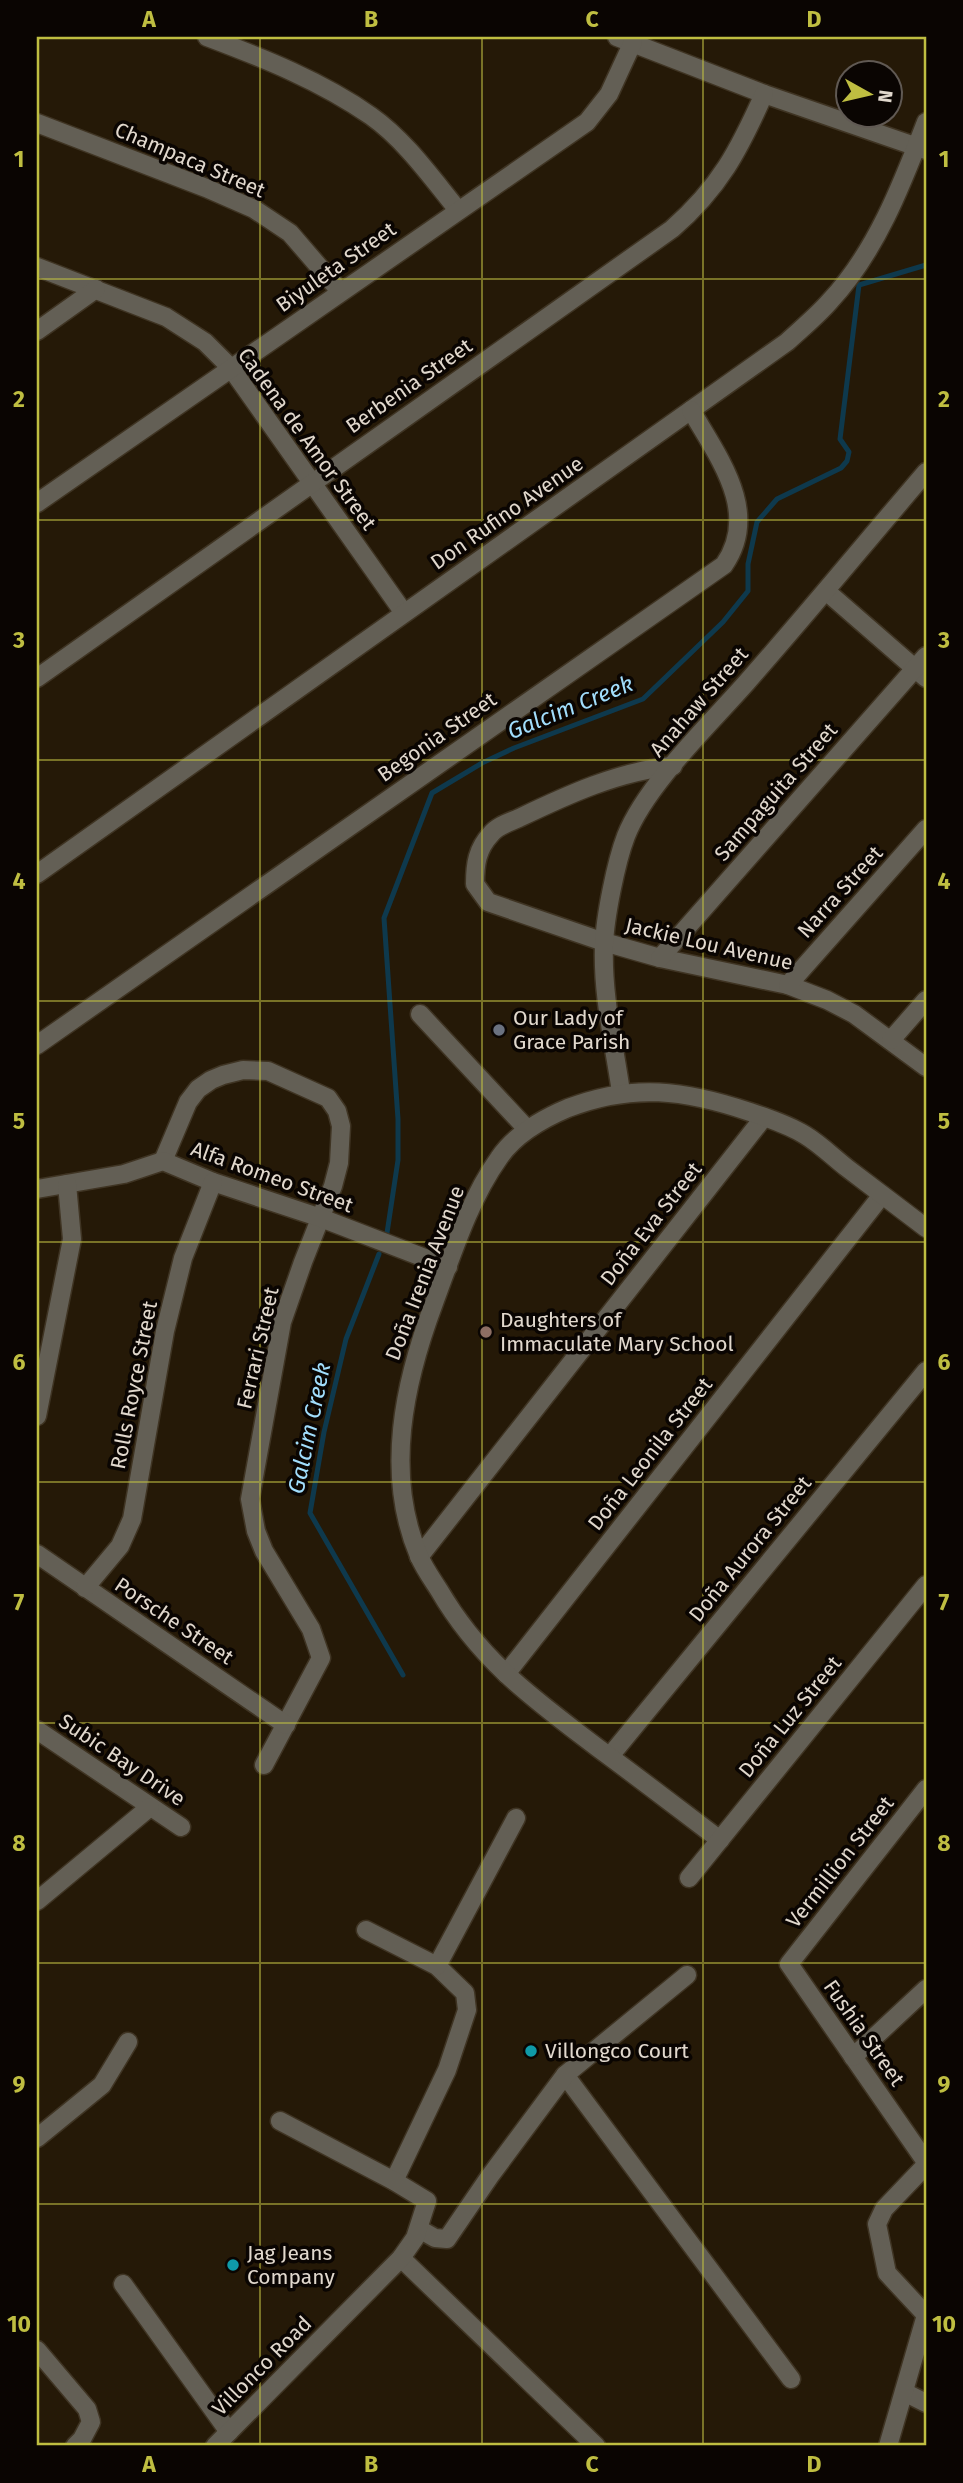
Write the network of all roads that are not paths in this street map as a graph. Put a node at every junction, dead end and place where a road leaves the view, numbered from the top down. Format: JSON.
{"nodes":[{"id":1,"x":206,"y":37,"type":"edge"},
{"id":2,"x":625,"y":40,"type":"edge"},
{"id":3,"x":764,"y":94,"type":"junction"},
{"id":4,"x":926,"y":122,"type":"edge"},
{"id":5,"x":37,"y":123,"type":"edge"},
{"id":6,"x":921,"y":148,"type":"edge"},
{"id":7,"x":458,"y":209,"type":"junction"},
{"id":8,"x":37,"y":267,"type":"edge"},
{"id":9,"x":96,"y":289,"type":"junction"},
{"id":10,"x":340,"y":291,"type":"junction"},
{"id":11,"x":37,"y":331,"type":"edge"},
{"id":12,"x":231,"y":368,"type":"junction"},
{"id":13,"x":691,"y":410,"type":"junction"},
{"id":14,"x":926,"y":472,"type":"edge"},
{"id":15,"x":312,"y":482,"type":"junction"},
{"id":16,"x":37,"y":503,"type":"edge"},
{"id":17,"x":826,"y":591,"type":"junction"},
{"id":18,"x":404,"y":612,"type":"junction"},
{"id":19,"x":923,"y":667,"type":"edge"},
{"id":20,"x":37,"y":678,"type":"edge"},
{"id":21,"x":673,"y":766,"type":"junction"},
{"id":22,"x":926,"y":829,"type":"edge"},
{"id":23,"x":37,"y":874,"type":"edge"},
{"id":24,"x":604,"y":942,"type":"junction"},
{"id":25,"x":660,"y":958,"type":"junction"},
{"id":26,"x":788,"y":985,"type":"junction"},
{"id":27,"x":926,"y":1000,"type":"edge"},
{"id":28,"x":420,"y":1014,"type":"dead end"},
{"id":29,"x":891,"y":1040,"type":"junction"},
{"id":30,"x":37,"y":1045,"type":"edge"},
{"id":31,"x":926,"y":1066,"type":"edge"},
{"id":32,"x":621,"y":1092,"type":"junction"},
{"id":33,"x":764,"y":1117,"type":"junction"},
{"id":34,"x":527,"y":1129,"type":"junction"},
{"id":35,"x":163,"y":1161,"type":"junction"},
{"id":36,"x":213,"y":1182,"type":"junction"},
{"id":37,"x":67,"y":1184,"type":"junction"},
{"id":38,"x":37,"y":1189,"type":"edge"},
{"id":39,"x":882,"y":1195,"type":"junction"},
{"id":40,"x":321,"y":1218,"type":"junction"},
{"id":41,"x":926,"y":1228,"type":"edge"},
{"id":42,"x":448,"y":1267,"type":"junction"},
{"id":43,"x":926,"y":1371,"type":"edge"},
{"id":44,"x":37,"y":1416,"type":"edge"},
{"id":45,"x":37,"y":1554,"type":"edge"},
{"id":46,"x":419,"y":1557,"type":"junction"},
{"id":47,"x":926,"y":1585,"type":"edge"},
{"id":48,"x":85,"y":1588,"type":"junction"},
{"id":49,"x":506,"y":1674,"type":"junction"},
{"id":50,"x":286,"y":1725,"type":"junction"},
{"id":51,"x":37,"y":1730,"type":"edge"},
{"id":52,"x":610,"y":1756,"type":"junction"},
{"id":53,"x":264,"y":1765,"type":"dead end"},
{"id":54,"x":926,"y":1789,"type":"edge"},
{"id":55,"x":150,"y":1807,"type":"junction"},
{"id":56,"x":516,"y":1818,"type":"dead end"},
{"id":57,"x":181,"y":1828,"type":"dead end"},
{"id":58,"x":720,"y":1840,"type":"junction"},
{"id":59,"x":689,"y":1878,"type":"dead end"},
{"id":60,"x":37,"y":1901,"type":"edge"},
{"id":61,"x":366,"y":1930,"type":"dead end"},
{"id":62,"x":789,"y":1964,"type":"joint"},
{"id":63,"x":437,"y":1966,"type":"junction"},
{"id":64,"x":687,"y":1975,"type":"dead end"},
{"id":65,"x":926,"y":1989,"type":"edge"},
{"id":66,"x":128,"y":2042,"type":"dead end"},
{"id":67,"x":853,"y":2057,"type":"junction"},
{"id":68,"x":565,"y":2076,"type":"junction"},
{"id":69,"x":280,"y":2121,"type":"dead end"},
{"id":70,"x":37,"y":2138,"type":"edge"},
{"id":71,"x":926,"y":2163,"type":"edge"},
{"id":72,"x":394,"y":2181,"type":"junction"},
{"id":73,"x":419,"y":2229,"type":"junction"},
{"id":74,"x":401,"y":2258,"type":"junction"},
{"id":75,"x":123,"y":2284,"type":"dead end"},
{"id":76,"x":37,"y":2350,"type":"edge"},
{"id":77,"x":791,"y":2379,"type":"dead end"},
{"id":78,"x":904,"y":2392,"type":"junction"},
{"id":79,"x":926,"y":2403,"type":"edge"},
{"id":80,"x":229,"y":2432,"type":"junction"},
{"id":81,"x":75,"y":2446,"type":"edge"},
{"id":82,"x":215,"y":2446,"type":"edge"},
{"id":83,"x":596,"y":2446,"type":"edge"},
{"id":84,"x":888,"y":2446,"type":"edge"}],
"edges":[{"from":1,"to":7,"type":"street"},
{"from":2,"to":3,"type":"street"},
{"from":2,"to":7,"type":"street","name":"Biyuleta Street"},
{"from":3,"to":6,"type":"street"},
{"from":3,"to":15,"type":"street","name":"Berbenia Street"},
{"from":4,"to":6,"type":"street","name":"Don Rufino Avenue"},
{"from":5,"to":10,"type":"street","name":"Champaca Street"},
{"from":6,"to":13,"type":"street","name":"Don Rufino Avenue"},
{"from":7,"to":10,"type":"street","name":"Biyuleta Street"},
{"from":8,"to":9,"type":"street","name":"Cadena de Amor Street"},
{"from":9,"to":11,"type":"street"},
{"from":9,"to":12,"type":"street","name":"Cadena de Amor Street"},
{"from":10,"to":12,"type":"street","name":"Biyuleta Street"},
{"from":12,"to":15,"type":"street","name":"Cadena de Amor Street"},
{"from":12,"to":16,"type":"street","name":"Biyuleta Street"},
{"from":13,"to":18,"type":"street","name":"Don Rufino Avenue"},
{"from":13,"to":30,"type":"street","name":"Begonia Street"},
{"from":14,"to":17,"type":"street","name":"Anahaw Street"},
{"from":15,"to":18,"type":"street","name":"Cadena de Amor Street"},
{"from":15,"to":20,"type":"street","name":"Berbenia Street"},
{"from":17,"to":19,"type":"street"},
{"from":17,"to":21,"type":"street","name":"Anahaw Street"},
{"from":18,"to":23,"type":"street","name":"Don Rufino Avenue"},
{"from":19,"to":25,"type":"street","name":"Sampaguita Street"},
{"from":21,"to":24,"type":"street","name":"Anahaw Street"},
{"from":21,"to":24,"type":"street","name":"Jackie Lou Avenue"},
{"from":22,"to":26,"type":"street","name":"Narra Street"},
{"from":24,"to":25,"type":"street","name":"Jackie Lou Avenue"},
{"from":24,"to":32,"type":"street","name":"Anahaw Street"},
{"from":25,"to":26,"type":"street","name":"Jackie Lou Avenue"},
{"from":26,"to":29,"type":"street","name":"Jackie Lou Avenue"},
{"from":27,"to":29,"type":"street"},
{"from":28,"to":34,"type":"street"},
{"from":29,"to":31,"type":"street","name":"Jackie Lou Avenue"},
{"from":32,"to":33,"type":"street","name":"Doña Irenia Avenue"},
{"from":32,"to":34,"type":"street","name":"Doña Irenia Avenue"},
{"from":33,"to":39,"type":"street","name":"Doña Irenia Avenue"},
{"from":33,"to":46,"type":"street","name":"Doña Eva Street"},
{"from":34,"to":42,"type":"street","name":"Doña Irenia Avenue"},
{"from":35,"to":36,"type":"street","name":"Alfa Romeo Street"},
{"from":35,"to":37,"type":"street","name":"Alfa Romeo Street"},
{"from":35,"to":40,"type":"street","name":"Ferrari Street"},
{"from":36,"to":40,"type":"street","name":"Alfa Romeo Street"},
{"from":36,"to":48,"type":"street","name":"Rolls Royce Street"},
{"from":37,"to":38,"type":"street","name":"Alfa Romeo Street"},
{"from":37,"to":44,"type":"street"},
{"from":39,"to":41,"type":"street","name":"Doña Irenia Avenue"},
{"from":39,"to":49,"type":"street","name":"Doña Leonila Street"},
{"from":40,"to":42,"type":"street","name":"Alfa Romeo Street"},
{"from":40,"to":50,"type":"street","name":"Ferrari Street"},
{"from":42,"to":46,"type":"street","name":"Doña Irenia Avenue"},
{"from":43,"to":52,"type":"street","name":"Doña Aurora Street"},
{"from":45,"to":48,"type":"street","name":"Porsche Street"},
{"from":46,"to":49,"type":"street","name":"Doña Irenia Avenue"},
{"from":47,"to":58,"type":"street","name":"Doña Luz Street"},
{"from":48,"to":50,"type":"street","name":"Porsche Street"},
{"from":49,"to":52,"type":"street","name":"Doña Irenia Avenue"},
{"from":50,"to":53,"type":"street","name":"Ferrari Street"},
{"from":51,"to":55,"type":"street","name":"Subic Bay Drive"},
{"from":52,"to":58,"type":"street","name":"Doña Irenia Avenue"},
{"from":54,"to":62,"type":"street","name":"Vermillion Street"},
{"from":55,"to":57,"type":"street","name":"Subic Bay Drive"},
{"from":55,"to":60,"type":"street"},
{"from":56,"to":63,"type":"street"},
{"from":58,"to":59,"type":"street","name":"Doña Luz Street"},
{"from":61,"to":63,"type":"street"},
{"from":62,"to":67,"type":"street","name":"Fushia Street"},
{"from":63,"to":72,"type":"street"},
{"from":64,"to":68,"type":"street"},
{"from":65,"to":67,"type":"street"},
{"from":66,"to":70,"type":"street"},
{"from":67,"to":71,"type":"street","name":"Fushia Street"},
{"from":68,"to":73,"type":"street"},
{"from":68,"to":77,"type":"street"},
{"from":69,"to":72,"type":"street"},
{"from":71,"to":78,"type":"street"},
{"from":72,"to":73,"type":"street"},
{"from":73,"to":74,"type":"street","name":"Villonco Road"},
{"from":74,"to":80,"type":"street","name":"Villonco Road"},
{"from":74,"to":83,"type":"street"},
{"from":75,"to":80,"type":"street"},
{"from":76,"to":81,"type":"street"},
{"from":78,"to":79,"type":"street"},
{"from":78,"to":84,"type":"street"},
{"from":80,"to":82,"type":"street","name":"Villonco Road"}]}
